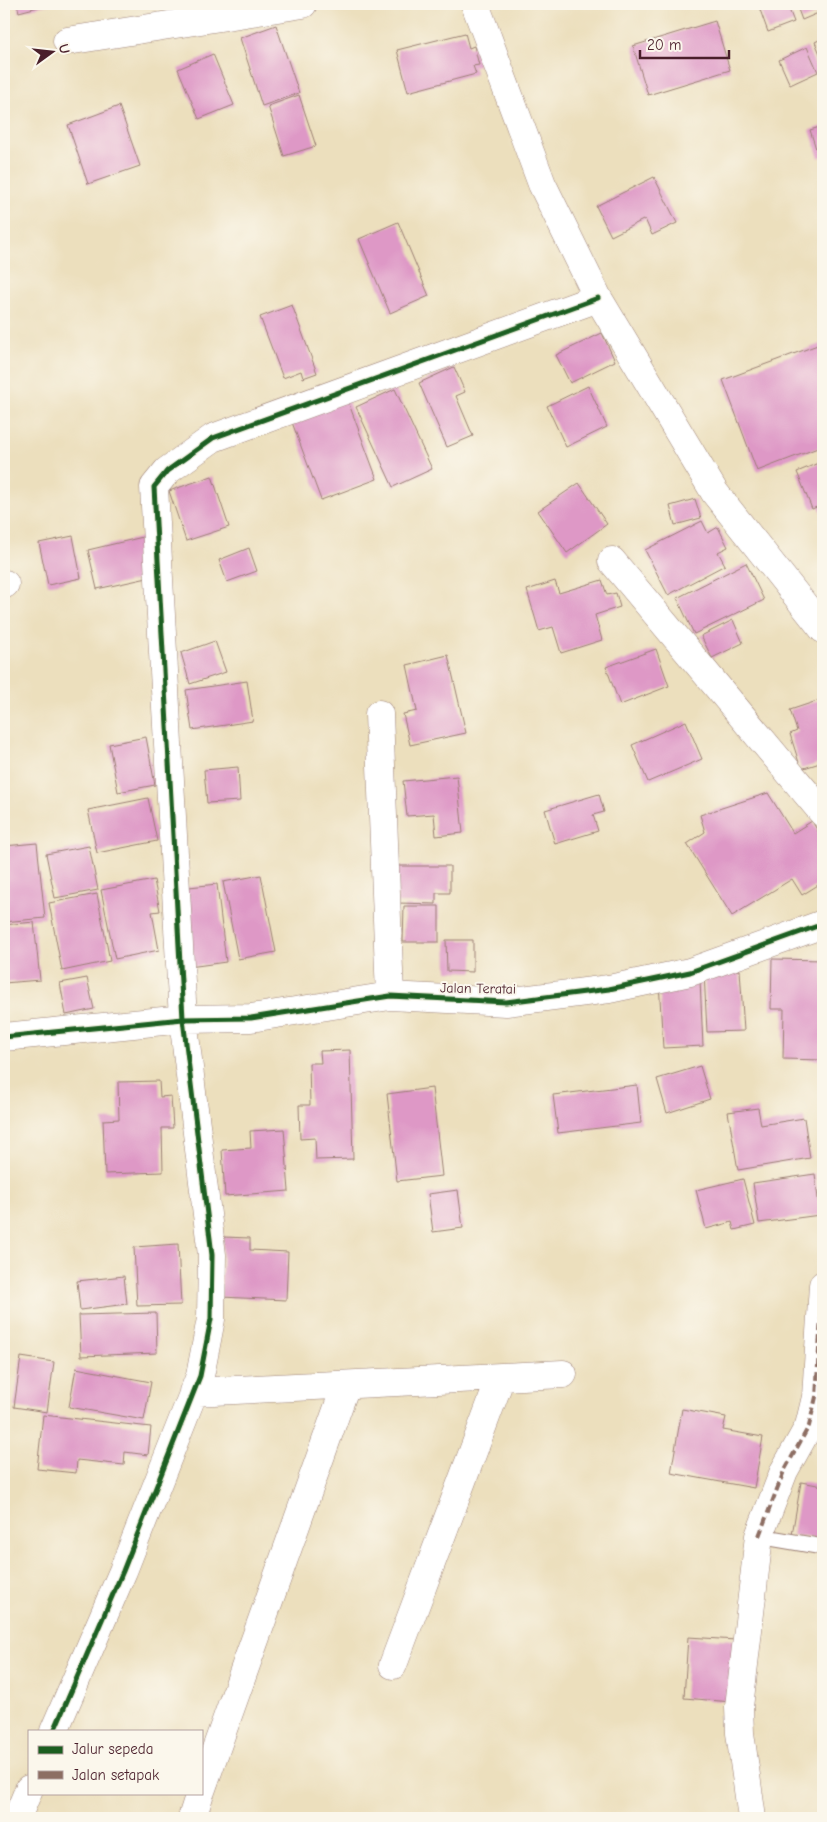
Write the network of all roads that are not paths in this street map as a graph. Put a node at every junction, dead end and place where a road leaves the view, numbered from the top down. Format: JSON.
{"nodes":[{"id":1,"x":303,"y":4,"type":"edge"},
{"id":2,"x":475,"y":4,"type":"edge"},
{"id":3,"x":67,"y":41,"type":"dead end"},
{"id":4,"x":598,"y":298,"type":"junction"},
{"id":5,"x":612,"y":561,"type":"dead end"},
{"id":6,"x":823,"y":629,"type":"edge"},
{"id":7,"x":380,"y":714,"type":"dead end"},
{"id":8,"x":823,"y":813,"type":"edge"},
{"id":9,"x":823,"y":924,"type":"edge"},
{"id":10,"x":390,"y":996,"type":"junction"},
{"id":11,"x":182,"y":1019,"type":"junction"},
{"id":12,"x":4,"y":1037,"type":"edge"},
{"id":13,"x":823,"y":1285,"type":"edge"},
{"id":14,"x":564,"y":1374,"type":"dead end"},
{"id":15,"x":501,"y":1377,"type":"junction"},
{"id":16,"x":346,"y":1385,"type":"junction"},
{"id":17,"x":193,"y":1392,"type":"junction"},
{"id":18,"x":759,"y":1536,"type":"junction"},
{"id":19,"x":823,"y":1547,"type":"edge"},
{"id":20,"x":393,"y":1665,"type":"dead end"},
{"id":21,"x":54,"y":1730,"type":"edge"},
{"id":22,"x":202,"y":1789,"type":"edge"},
{"id":23,"x":28,"y":1791,"type":"edge"},
{"id":24,"x":200,"y":1794,"type":"edge"},
{"id":25,"x":16,"y":1818,"type":"edge"},
{"id":26,"x":192,"y":1818,"type":"edge"},
{"id":27,"x":752,"y":1818,"type":"edge"}],
"edges":[{"from":1,"to":3,"type":"street"},
{"from":2,"to":4,"type":"street"},
{"from":4,"to":6,"type":"street"},
{"from":4,"to":11,"type":"street"},
{"from":5,"to":8,"type":"street"},
{"from":7,"to":10,"type":"street"},
{"from":9,"to":10,"type":"street","name":"Jalan Teratai"},
{"from":10,"to":11,"type":"street","name":"Jalan Teratai"},
{"from":11,"to":12,"type":"street","name":"Jalan Teratai"},
{"from":11,"to":17,"type":"street"},
{"from":13,"to":18,"type":"street"},
{"from":14,"to":15,"type":"street"},
{"from":15,"to":16,"type":"street"},
{"from":15,"to":20,"type":"street"},
{"from":16,"to":17,"type":"street"},
{"from":16,"to":22,"type":"street"},
{"from":17,"to":21,"type":"street"},
{"from":18,"to":19,"type":"lane"},
{"from":18,"to":27,"type":"street"},
{"from":23,"to":25,"type":"street"},
{"from":24,"to":26,"type":"street"}]}
